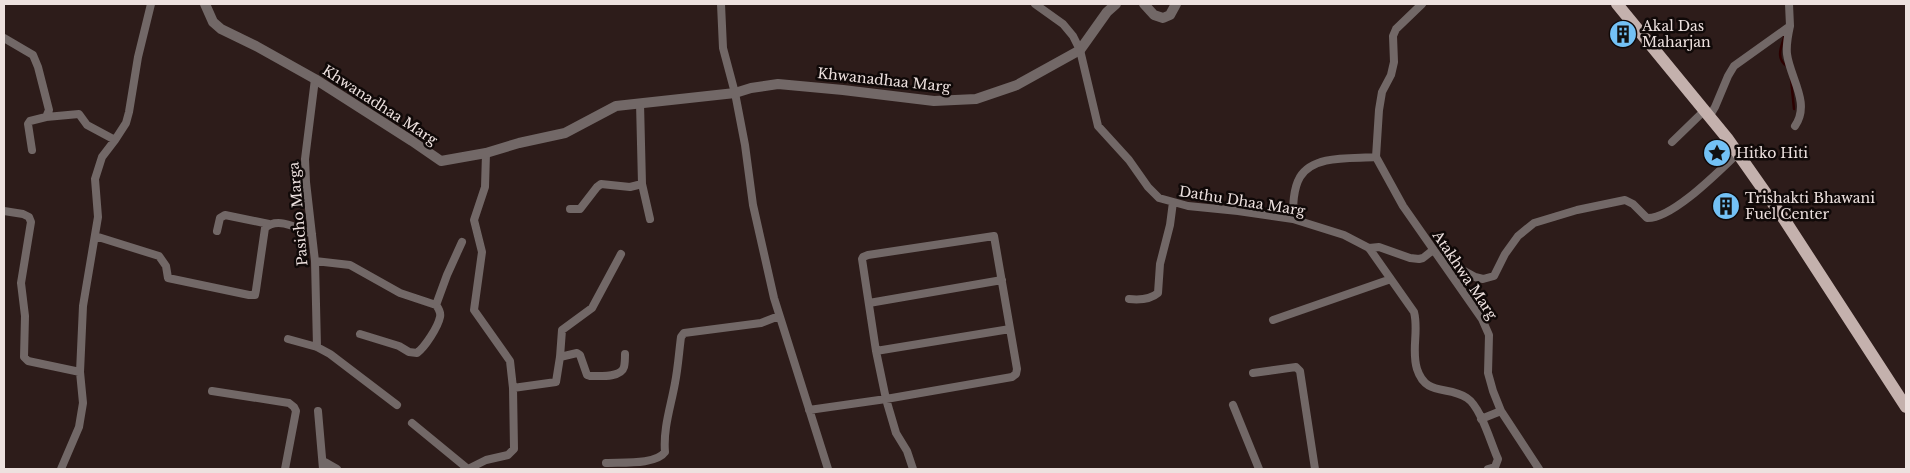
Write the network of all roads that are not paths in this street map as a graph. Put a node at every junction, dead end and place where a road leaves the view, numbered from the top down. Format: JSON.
{"nodes":[{"id":1,"x":152,"y":4,"type":"edge"},
{"id":2,"x":205,"y":4,"type":"edge"},
{"id":3,"x":721,"y":4,"type":"edge"},
{"id":4,"x":1035,"y":4,"type":"edge"},
{"id":5,"x":1116,"y":4,"type":"edge"},
{"id":6,"x":1144,"y":4,"type":"edge"},
{"id":7,"x":1176,"y":4,"type":"edge"},
{"id":8,"x":1422,"y":4,"type":"edge"},
{"id":9,"x":1617,"y":4,"type":"edge"},
{"id":10,"x":1789,"y":4,"type":"edge"},
{"id":11,"x":1790,"y":26,"type":"junction"},
{"id":12,"x":4,"y":38,"type":"edge"},
{"id":13,"x":1080,"y":50,"type":"junction"},
{"id":14,"x":315,"y":79,"type":"junction"},
{"id":15,"x":735,"y":92,"type":"junction"},
{"id":16,"x":640,"y":103,"type":"junction"},
{"id":17,"x":1707,"y":114,"type":"junction"},
{"id":18,"x":46,"y":117,"type":"junction"},
{"id":19,"x":1795,"y":126,"type":"dead end"},
{"id":20,"x":115,"y":140,"type":"junction"},
{"id":21,"x":1672,"y":142,"type":"dead end"},
{"id":22,"x":32,"y":150,"type":"dead end"},
{"id":23,"x":486,"y":153,"type":"junction"},
{"id":24,"x":1737,"y":154,"type":"junction"},
{"id":25,"x":1376,"y":157,"type":"junction"},
{"id":26,"x":642,"y":184,"type":"junction"},
{"id":27,"x":1173,"y":202,"type":"junction"},
{"id":28,"x":570,"y":209,"type":"dead end"},
{"id":29,"x":4,"y":211,"type":"edge"},
{"id":30,"x":650,"y":218,"type":"dead end"},
{"id":31,"x":1293,"y":219,"type":"junction"},
{"id":32,"x":269,"y":224,"type":"junction"},
{"id":33,"x":217,"y":231,"type":"dead end"},
{"id":34,"x":312,"y":234,"type":"junction"},
{"id":35,"x":95,"y":236,"type":"junction"},
{"id":36,"x":462,"y":242,"type":"dead end"},
{"id":37,"x":1369,"y":248,"type":"junction"},
{"id":38,"x":1436,"y":253,"type":"junction"},
{"id":39,"x":621,"y":254,"type":"dead end"},
{"id":40,"x":316,"y":261,"type":"junction"},
{"id":41,"x":1391,"y":279,"type":"junction"},
{"id":42,"x":1002,"y":280,"type":"junction"},
{"id":43,"x":1129,"y":299,"type":"dead end"},
{"id":44,"x":869,"y":303,"type":"junction"},
{"id":45,"x":436,"y":305,"type":"junction"},
{"id":46,"x":779,"y":316,"type":"junction"},
{"id":47,"x":1273,"y":320,"type":"dead end"},
{"id":48,"x":1010,"y":329,"type":"junction"},
{"id":49,"x":360,"y":334,"type":"dead end"},
{"id":50,"x":288,"y":339,"type":"dead end"},
{"id":51,"x":317,"y":346,"type":"junction"},
{"id":52,"x":876,"y":351,"type":"junction"},
{"id":53,"x":625,"y":354,"type":"dead end"},
{"id":54,"x":560,"y":357,"type":"junction"},
{"id":55,"x":80,"y":372,"type":"junction"},
{"id":56,"x":1253,"y":373,"type":"dead end"},
{"id":57,"x":513,"y":388,"type":"junction"},
{"id":58,"x":212,"y":391,"type":"dead end"},
{"id":59,"x":886,"y":399,"type":"junction"},
{"id":60,"x":397,"y":405,"type":"dead end"},
{"id":61,"x":1233,"y":405,"type":"dead end"},
{"id":62,"x":1906,"y":407,"type":"edge"},
{"id":63,"x":809,"y":410,"type":"junction"},
{"id":64,"x":318,"y":411,"type":"dead end"},
{"id":65,"x":1501,"y":411,"type":"junction"},
{"id":66,"x":1481,"y":419,"type":"junction"},
{"id":67,"x":412,"y":423,"type":"dead end"},
{"id":68,"x":653,"y":460,"type":"junction"},
{"id":69,"x":606,"y":463,"type":"dead end"},
{"id":70,"x":323,"y":465,"type":"edge"},
{"id":71,"x":1498,"y":467,"type":"edge"},
{"id":72,"x":61,"y":469,"type":"edge"},
{"id":73,"x":285,"y":469,"type":"edge"},
{"id":74,"x":337,"y":469,"type":"edge"},
{"id":75,"x":468,"y":469,"type":"edge"},
{"id":76,"x":654,"y":469,"type":"edge"},
{"id":77,"x":828,"y":469,"type":"edge"},
{"id":78,"x":914,"y":469,"type":"edge"},
{"id":79,"x":1259,"y":469,"type":"edge"},
{"id":80,"x":1314,"y":469,"type":"edge"},
{"id":81,"x":1488,"y":469,"type":"edge"},
{"id":82,"x":1538,"y":469,"type":"edge"}],
"edges":[{"from":1,"to":20,"type":"street"},
{"from":2,"to":14,"type":"street","name":"Khwanadhaa Marg"},
{"from":3,"to":15,"type":"street"},
{"from":4,"to":13,"type":"street","name":"Dathu Dhaa Marg"},
{"from":5,"to":13,"type":"street","name":"Khwanadhaa Marg"},
{"from":6,"to":7,"type":"street"},
{"from":8,"to":25,"type":"street"},
{"from":9,"to":17,"type":"main road"},
{"from":10,"to":11,"type":"street"},
{"from":11,"to":17,"type":"street"},
{"from":11,"to":19,"type":"street"},
{"from":12,"to":18,"type":"street"},
{"from":13,"to":15,"type":"street","name":"Khwanadhaa Marg"},
{"from":13,"to":27,"type":"street","name":"Dathu Dhaa Marg"},
{"from":14,"to":23,"type":"street","name":"Khwanadhaa Marg"},
{"from":14,"to":34,"type":"street","name":"Pasicho Marga"},
{"from":15,"to":16,"type":"street","name":"Khwanadhaa Marg"},
{"from":15,"to":46,"type":"street"},
{"from":16,"to":23,"type":"street","name":"Khwanadhaa Marg"},
{"from":16,"to":26,"type":"street"},
{"from":17,"to":21,"type":"street"},
{"from":17,"to":24,"type":"main road"},
{"from":18,"to":20,"type":"street"},
{"from":18,"to":22,"type":"street"},
{"from":20,"to":35,"type":"street"},
{"from":23,"to":57,"type":"street"},
{"from":24,"to":38,"type":"street"},
{"from":24,"to":62,"type":"main road"},
{"from":25,"to":31,"type":"street"},
{"from":25,"to":38,"type":"street","name":"Atakhwa Marg"},
{"from":26,"to":28,"type":"street"},
{"from":26,"to":30,"type":"street"},
{"from":27,"to":31,"type":"street","name":"Dathu Dhaa Marg"},
{"from":27,"to":43,"type":"street"},
{"from":29,"to":55,"type":"street"},
{"from":31,"to":37,"type":"street","name":"Dathu Dhaa Marg"},
{"from":32,"to":33,"type":"street"},
{"from":32,"to":34,"type":"street"},
{"from":32,"to":35,"type":"street"},
{"from":34,"to":40,"type":"street","name":"Pasicho Marga"},
{"from":35,"to":55,"type":"street"},
{"from":36,"to":45,"type":"street"},
{"from":37,"to":38,"type":"street"},
{"from":37,"to":41,"type":"street"},
{"from":38,"to":65,"type":"street","name":"Atakhwa Marg"},
{"from":39,"to":54,"type":"street"},
{"from":40,"to":45,"type":"street"},
{"from":40,"to":51,"type":"street","name":"Pasicho Marga"},
{"from":41,"to":47,"type":"street"},
{"from":41,"to":66,"type":"street"},
{"from":42,"to":44,"type":"street"},
{"from":42,"to":44,"type":"street"},
{"from":42,"to":48,"type":"street"},
{"from":44,"to":52,"type":"street"},
{"from":45,"to":49,"type":"street"},
{"from":46,"to":63,"type":"street"},
{"from":46,"to":68,"type":"street"},
{"from":48,"to":52,"type":"street"},
{"from":48,"to":59,"type":"street"},
{"from":50,"to":51,"type":"street"},
{"from":51,"to":60,"type":"street"},
{"from":52,"to":59,"type":"street"},
{"from":53,"to":54,"type":"street"},
{"from":54,"to":57,"type":"street"},
{"from":55,"to":72,"type":"street"},
{"from":56,"to":80,"type":"street"},
{"from":57,"to":75,"type":"street"},
{"from":58,"to":73,"type":"street"},
{"from":59,"to":63,"type":"street"},
{"from":59,"to":78,"type":"street"},
{"from":61,"to":79,"type":"street"},
{"from":63,"to":77,"type":"street"},
{"from":64,"to":70,"type":"street"},
{"from":65,"to":66,"type":"street"},
{"from":65,"to":82,"type":"street","name":"Atakhwa Marg"},
{"from":66,"to":71,"type":"street"},
{"from":67,"to":75,"type":"street"},
{"from":68,"to":69,"type":"street"},
{"from":68,"to":76,"type":"street"},
{"from":70,"to":74,"type":"street"},
{"from":71,"to":81,"type":"street"}]}
